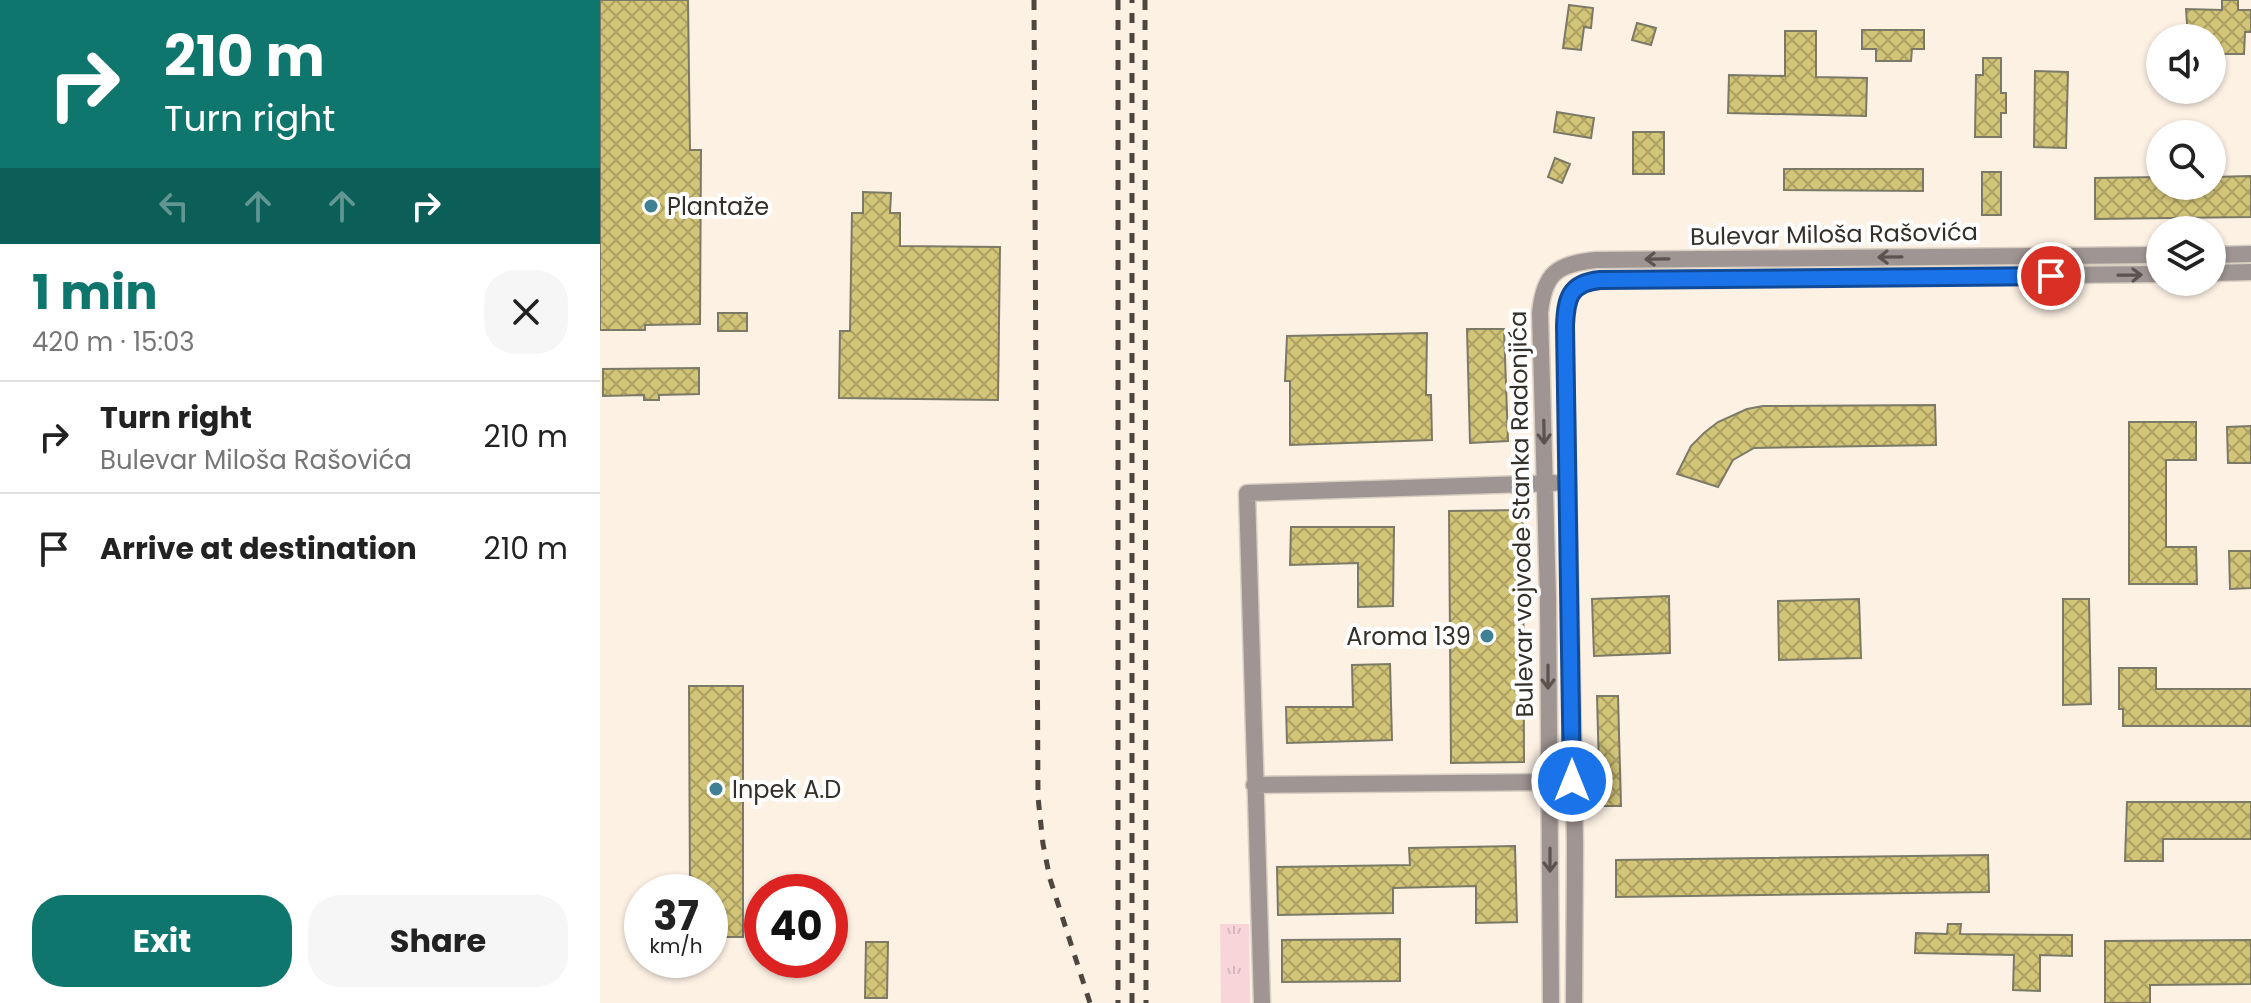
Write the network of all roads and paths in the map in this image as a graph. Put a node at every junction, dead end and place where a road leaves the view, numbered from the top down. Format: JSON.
{"nodes":[{"id":1,"x":2251,"y":254,"type":"edge"},
{"id":2,"x":2146,"y":255,"type":"edge"},
{"id":3,"x":2226,"y":255,"type":"edge"},
{"id":4,"x":1557,"y":269,"type":"joint"},
{"id":5,"x":2251,"y":272,"type":"edge"},
{"id":6,"x":2226,"y":273,"type":"edge"},
{"id":7,"x":2146,"y":274,"type":"edge"},
{"id":8,"x":1573,"y":291,"type":"joint"},
{"id":9,"x":1568,"y":482,"type":"junction"},
{"id":10,"x":1545,"y":484,"type":"junction"},
{"id":11,"x":1572,"y":781,"type":"junction"},
{"id":12,"x":1549,"y":782,"type":"junction"},
{"id":13,"x":1254,"y":785,"type":"junction"},
{"id":14,"x":1262,"y":1003,"type":"edge"},
{"id":15,"x":1551,"y":1003,"type":"edge"},
{"id":16,"x":1574,"y":1003,"type":"edge"}],
"edges":[{"from":1,"to":3,"type":"street"},
{"from":2,"to":4,"type":"street","name":"Bulevar Miloša Rašovića","one_way":true},
{"from":4,"to":10,"type":"street","name":"Bulevar vojvode Stanka Radonjića","one_way":true},
{"from":5,"to":6,"type":"street"},
{"from":8,"to":7,"type":"street","name":"Bulevar Miloša Rašovića","one_way":true},
{"from":8,"to":9,"type":"street","name":"Bulevar vojvode Stanka Radonjića"},
{"from":9,"to":10,"type":"street"},
{"from":9,"to":11,"type":"street","name":"Bulevar vojvode Stanka Radonjića"},
{"from":10,"to":12,"type":"street","name":"Bulevar vojvode Stanka Radonjića","one_way":true},
{"from":10,"to":13,"type":"street"},
{"from":11,"to":12,"type":"street"},
{"from":11,"to":16,"type":"street","name":"Bulevar vojvode Stanka Radonjića"},
{"from":12,"to":13,"type":"street"},
{"from":12,"to":15,"type":"street","name":"Bulevar vojvode Stanka Radonjića","one_way":true},
{"from":13,"to":14,"type":"street"}]}
